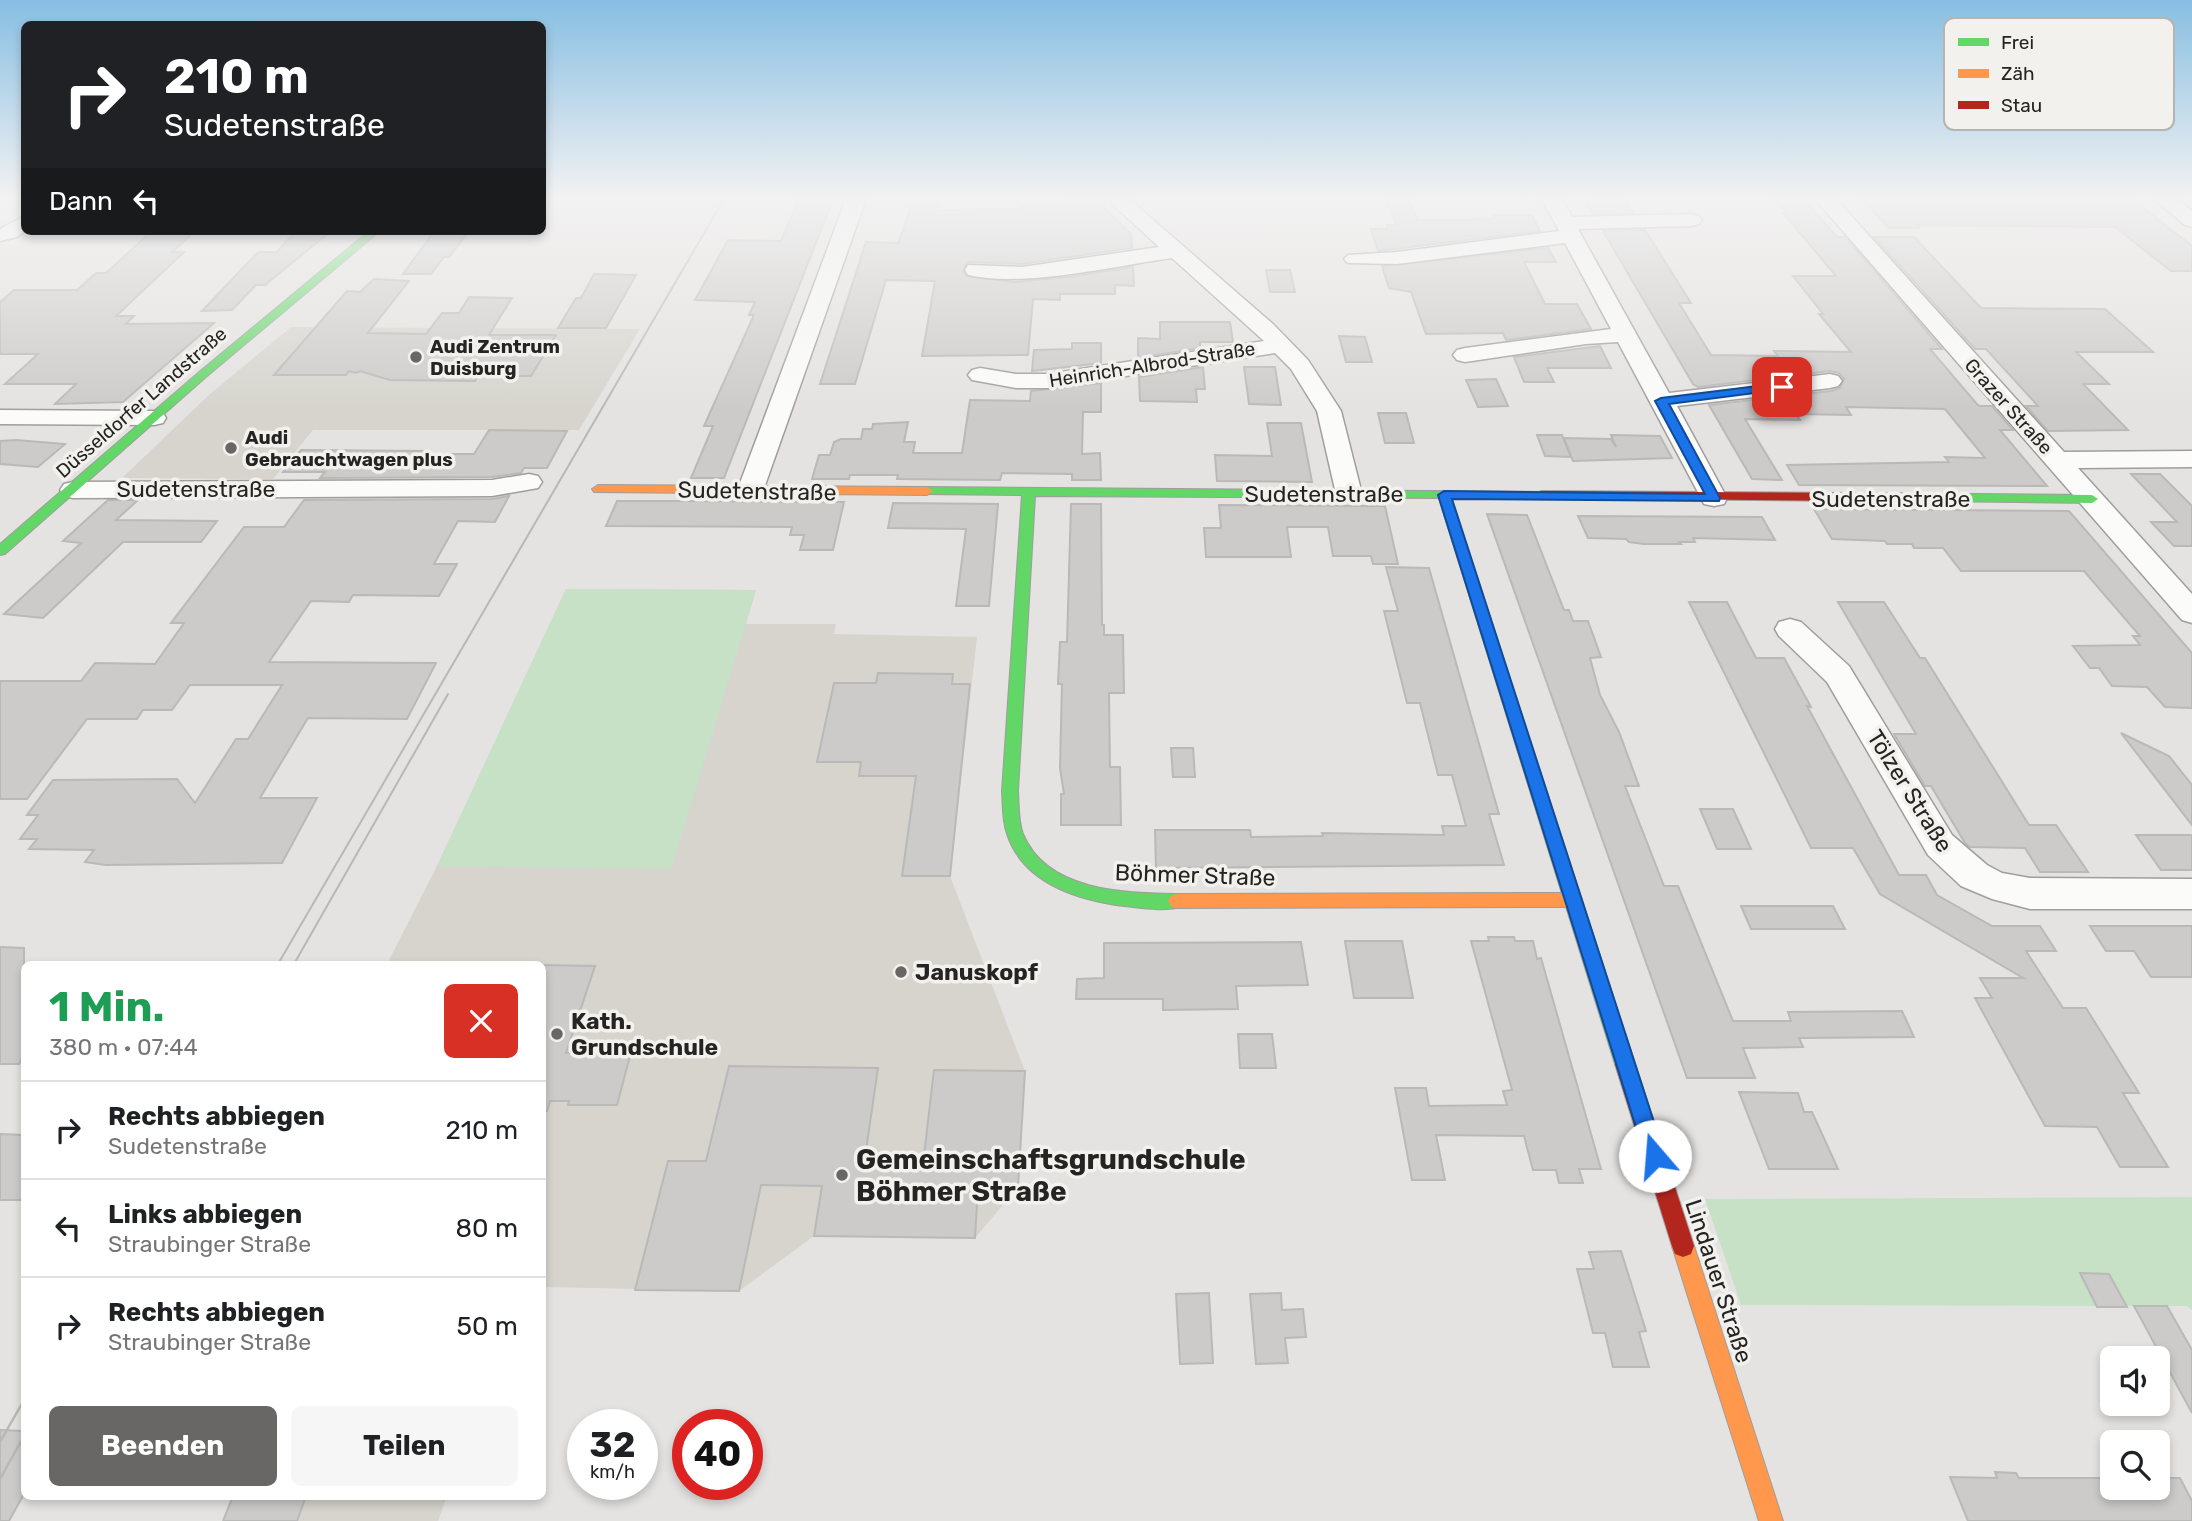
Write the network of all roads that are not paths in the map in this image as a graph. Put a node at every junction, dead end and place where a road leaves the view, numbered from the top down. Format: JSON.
{"nodes":[{"id":1,"x":329,"y":270,"type":"edge"},
{"id":2,"x":830,"y":270,"type":"edge"},
{"id":3,"x":976,"y":270,"type":"dead end"},
{"id":4,"x":1043,"y":270,"type":"edge"},
{"id":5,"x":1197,"y":270,"type":"edge"},
{"id":6,"x":1591,"y":270,"type":"edge"},
{"id":7,"x":1888,"y":270,"type":"edge"},
{"id":8,"x":1626,"y":335,"type":"junction"},
{"id":9,"x":1282,"y":345,"type":"junction"},
{"id":10,"x":1465,"y":355,"type":"dead end"},
{"id":11,"x":980,"y":375,"type":"dead end"},
{"id":12,"x":1830,"y":381,"type":"dead end"},
{"id":13,"x":1661,"y":401,"type":"junction"},
{"id":14,"x":0,"y":417,"type":"edge"},
{"id":15,"x":154,"y":418,"type":"junction"},
{"id":16,"x":2192,"y":459,"type":"edge"},
{"id":17,"x":2056,"y":460,"type":"junction"},
{"id":18,"x":529,"y":482,"type":"dead end"},
{"id":19,"x":73,"y":489,"type":"junction"},
{"id":20,"x":598,"y":489,"type":"dead end"},
{"id":21,"x":750,"y":491,"type":"junction"},
{"id":22,"x":1030,"y":493,"type":"junction"},
{"id":23,"x":1349,"y":495,"type":"junction"},
{"id":24,"x":1444,"y":495,"type":"junction"},
{"id":25,"x":1714,"y":498,"type":"junction"},
{"id":26,"x":2092,"y":499,"type":"junction"},
{"id":27,"x":0,"y":551,"type":"edge"},
{"id":28,"x":2192,"y":613,"type":"edge"},
{"id":29,"x":1790,"y":629,"type":"dead end"},
{"id":30,"x":2192,"y":894,"type":"edge"},
{"id":31,"x":1573,"y":900,"type":"junction"},
{"id":32,"x":1771,"y":1521,"type":"edge"}],
"edges":[{"from":1,"to":15,"type":"street","name":"Düsseldorfer Landstraße"},
{"from":2,"to":21,"type":"street"},
{"from":3,"to":4,"type":"street"},
{"from":5,"to":9,"type":"street","name":"Heinrich-Albrod-Straße"},
{"from":6,"to":8,"type":"street"},
{"from":7,"to":17,"type":"street","name":"Grazer Straße"},
{"from":8,"to":10,"type":"street"},
{"from":8,"to":13,"type":"street"},
{"from":9,"to":11,"type":"street","name":"Heinrich-Albrod-Straße"},
{"from":9,"to":23,"type":"street","name":"Heinrich-Albrod-Straße"},
{"from":12,"to":13,"type":"street"},
{"from":13,"to":25,"type":"street"},
{"from":14,"to":15,"type":"street"},
{"from":15,"to":19,"type":"street","name":"Düsseldorfer Landstraße"},
{"from":16,"to":17,"type":"street"},
{"from":17,"to":26,"type":"street","name":"Grazer Straße"},
{"from":18,"to":19,"type":"street","name":"Sudetenstraße"},
{"from":19,"to":27,"type":"street","name":"Düsseldorfer Landstraße"},
{"from":20,"to":21,"type":"street","name":"Sudetenstraße"},
{"from":21,"to":22,"type":"street","name":"Sudetenstraße"},
{"from":22,"to":23,"type":"street","name":"Sudetenstraße"},
{"from":22,"to":31,"type":"street","name":"Böhmer Straße"},
{"from":23,"to":24,"type":"street","name":"Sudetenstraße"},
{"from":24,"to":25,"type":"street","name":"Sudetenstraße"},
{"from":24,"to":31,"type":"street","name":"Lindauer Straße"},
{"from":25,"to":26,"type":"street","name":"Sudetenstraße"},
{"from":26,"to":28,"type":"street","name":"Grazer Straße"},
{"from":29,"to":30,"type":"street","name":"Tölzer Straße"},
{"from":31,"to":32,"type":"street","name":"Lindauer Straße"}]}
